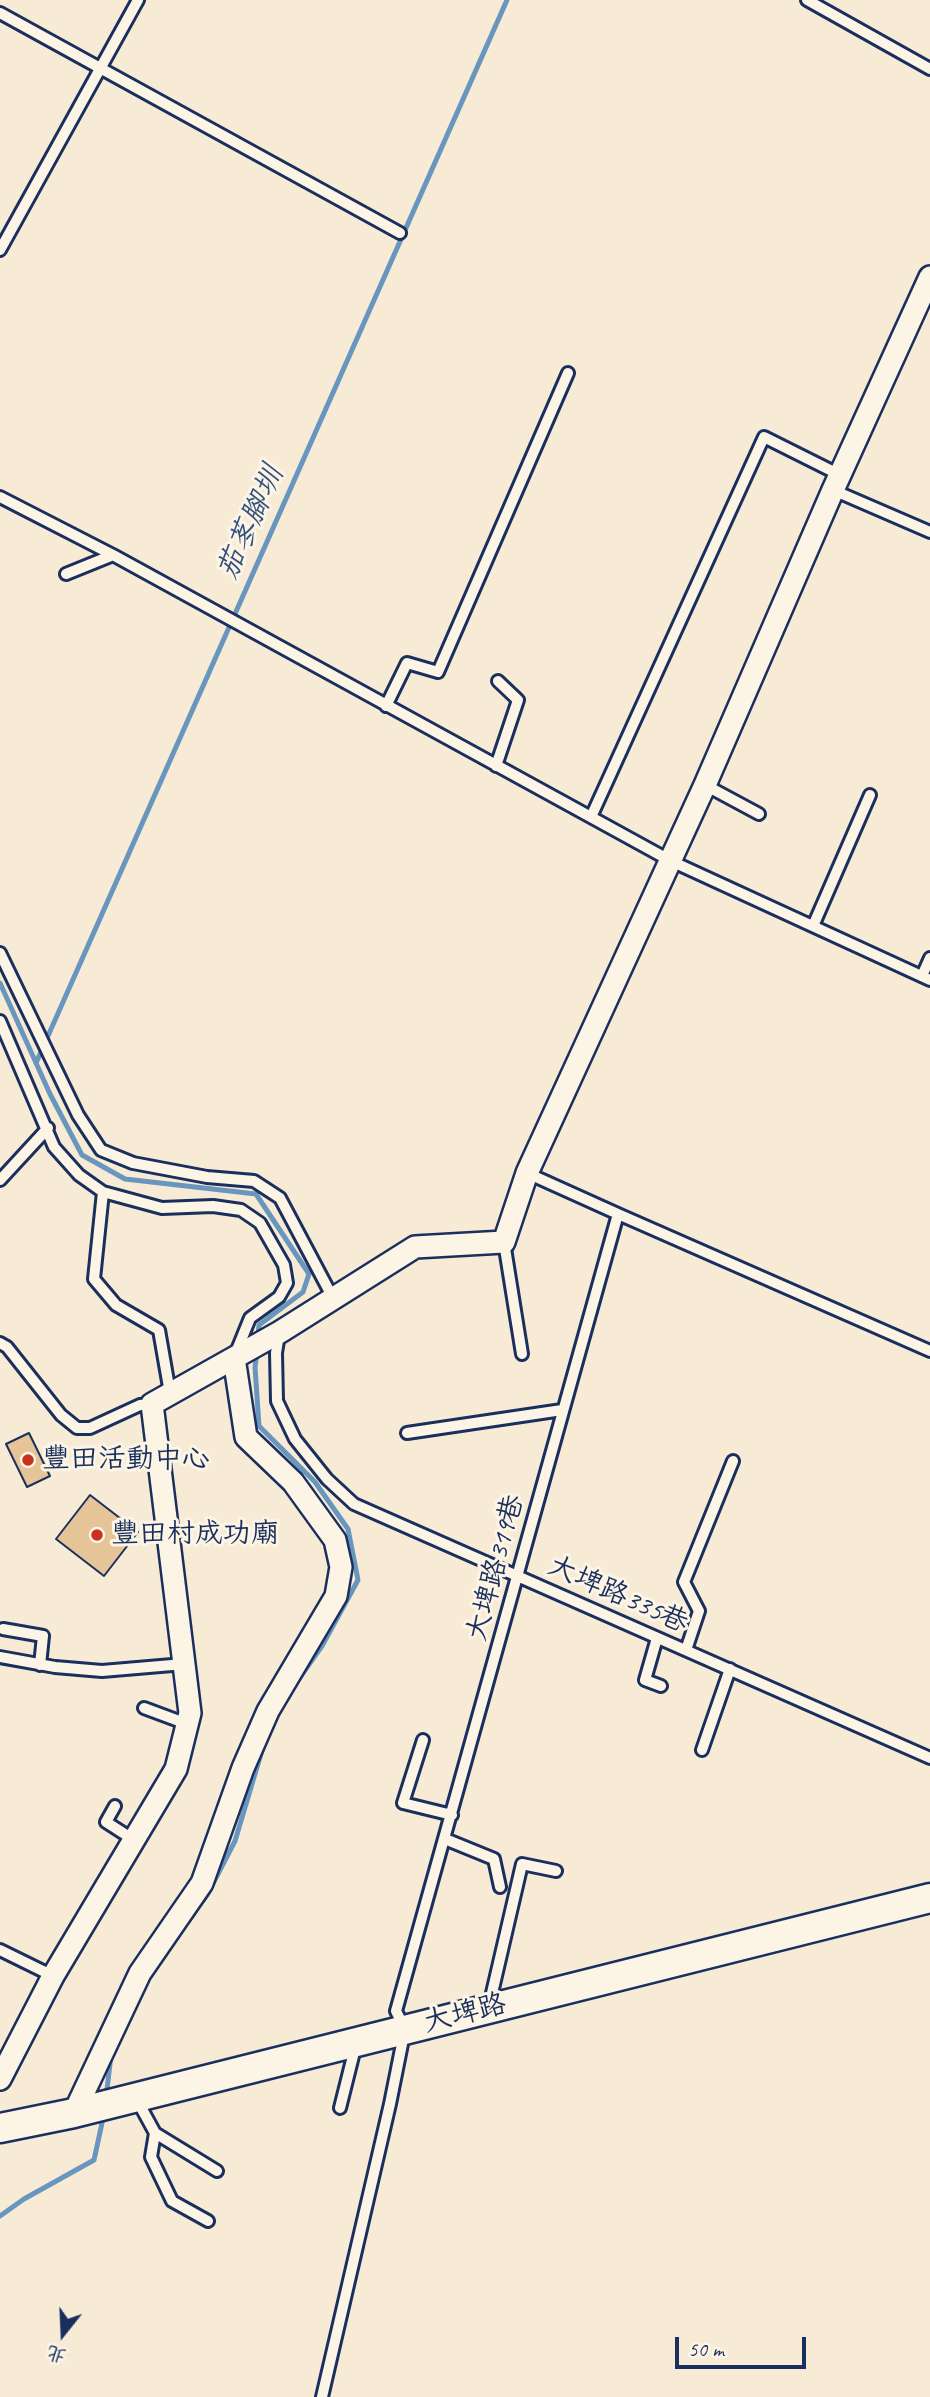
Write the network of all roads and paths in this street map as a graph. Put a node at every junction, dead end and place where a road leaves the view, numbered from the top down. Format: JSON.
{"nodes":[{"id":1,"x":138,"y":0,"type":"edge"},
{"id":2,"x":807,"y":0,"type":"edge"},
{"id":3,"x":0,"y":13,"type":"edge"},
{"id":4,"x":101,"y":68,"type":"junction"},
{"id":5,"x":930,"y":69,"type":"edge"},
{"id":6,"x":400,"y":233,"type":"dead end"},
{"id":7,"x":0,"y":250,"type":"edge"},
{"id":8,"x":930,"y":276,"type":"edge"},
{"id":9,"x":568,"y":373,"type":"dead end"},
{"id":10,"x":836,"y":483,"type":"junction"},
{"id":11,"x":0,"y":497,"type":"edge"},
{"id":12,"x":930,"y":532,"type":"edge"},
{"id":13,"x":114,"y":555,"type":"junction"},
{"id":14,"x":66,"y":574,"type":"dead end"},
{"id":15,"x":498,"y":681,"type":"dead end"},
{"id":16,"x":386,"y":706,"type":"junction"},
{"id":17,"x":496,"y":766,"type":"junction"},
{"id":18,"x":705,"y":785,"type":"junction"},
{"id":19,"x":870,"y":795,"type":"dead end"},
{"id":20,"x":759,"y":814,"type":"dead end"},
{"id":21,"x":591,"y":817,"type":"junction"},
{"id":22,"x":671,"y":861,"type":"junction"},
{"id":23,"x":813,"y":926,"type":"junction"},
{"id":24,"x":0,"y":953,"type":"edge"},
{"id":25,"x":930,"y":958,"type":"edge"},
{"id":26,"x":926,"y":978,"type":"edge"},
{"id":27,"x":0,"y":1021,"type":"edge"},
{"id":28,"x":48,"y":1128,"type":"junction"},
{"id":29,"x":527,"y":1172,"type":"junction"},
{"id":30,"x":0,"y":1180,"type":"edge"},
{"id":31,"x":103,"y":1192,"type":"junction"},
{"id":32,"x":618,"y":1214,"type":"junction"},
{"id":33,"x":504,"y":1242,"type":"junction"},
{"id":34,"x":333,"y":1298,"type":"junction"},
{"id":35,"x":280,"y":1332,"type":"junction"},
{"id":36,"x":0,"y":1343,"type":"edge"},
{"id":37,"x":930,"y":1351,"type":"edge"},
{"id":38,"x":522,"y":1354,"type":"dead end"},
{"id":39,"x":233,"y":1358,"type":"junction"},
{"id":40,"x":161,"y":1399,"type":"junction"},
{"id":41,"x":562,"y":1410,"type":"junction"},
{"id":42,"x":407,"y":1433,"type":"dead end"},
{"id":43,"x":733,"y":1461,"type":"dead end"},
{"id":44,"x":518,"y":1576,"type":"junction"},
{"id":45,"x":3,"y":1629,"type":"dead end"},
{"id":46,"x":657,"y":1638,"type":"junction"},
{"id":47,"x":686,"y":1650,"type":"junction"},
{"id":48,"x":0,"y":1657,"type":"edge"},
{"id":49,"x":184,"y":1664,"type":"junction"},
{"id":50,"x":40,"y":1665,"type":"junction"},
{"id":51,"x":730,"y":1670,"type":"junction"},
{"id":52,"x":661,"y":1686,"type":"dead end"},
{"id":53,"x":144,"y":1708,"type":"dead end"},
{"id":54,"x":187,"y":1724,"type":"junction"},
{"id":55,"x":424,"y":1740,"type":"dead end"},
{"id":56,"x":702,"y":1750,"type":"dead end"},
{"id":57,"x":930,"y":1758,"type":"edge"},
{"id":58,"x":115,"y":1806,"type":"dead end"},
{"id":59,"x":452,"y":1815,"type":"junction"},
{"id":60,"x":445,"y":1839,"type":"junction"},
{"id":61,"x":134,"y":1840,"type":"junction"},
{"id":62,"x":556,"y":1871,"type":"dead end"},
{"id":63,"x":500,"y":1887,"type":"dead end"},
{"id":64,"x":930,"y":1898,"type":"edge"},
{"id":65,"x":0,"y":1950,"type":"edge"},
{"id":66,"x":53,"y":1976,"type":"junction"},
{"id":67,"x":488,"y":2008,"type":"junction"},
{"id":68,"x":405,"y":2029,"type":"junction"},
{"id":69,"x":356,"y":2042,"type":"junction"},
{"id":70,"x":0,"y":2078,"type":"edge"},
{"id":71,"x":136,"y":2097,"type":"junction"},
{"id":72,"x":340,"y":2108,"type":"dead end"},
{"id":73,"x":74,"y":2113,"type":"junction"},
{"id":74,"x":0,"y":2128,"type":"edge"},
{"id":75,"x":155,"y":2133,"type":"junction"},
{"id":76,"x":217,"y":2171,"type":"dead end"},
{"id":77,"x":208,"y":2221,"type":"dead end"},
{"id":78,"x":321,"y":2397,"type":"edge"}],
"edges":[{"from":1,"to":4,"type":"lane"},
{"from":2,"to":5,"type":"lane"},
{"from":3,"to":4,"type":"lane"},
{"from":4,"to":6,"type":"lane"},
{"from":4,"to":7,"type":"lane"},
{"from":8,"to":10,"type":"street"},
{"from":9,"to":16,"type":"lane"},
{"from":10,"to":12,"type":"lane"},
{"from":10,"to":18,"type":"street"},
{"from":10,"to":21,"type":"lane"},
{"from":11,"to":13,"type":"lane"},
{"from":13,"to":14,"type":"lane"},
{"from":13,"to":16,"type":"lane"},
{"from":15,"to":17,"type":"lane"},
{"from":16,"to":17,"type":"lane"},
{"from":17,"to":21,"type":"lane"},
{"from":18,"to":20,"type":"lane"},
{"from":18,"to":22,"type":"street"},
{"from":19,"to":23,"type":"lane"},
{"from":21,"to":22,"type":"lane"},
{"from":22,"to":23,"type":"lane"},
{"from":22,"to":29,"type":"street"},
{"from":23,"to":26,"type":"lane"},
{"from":24,"to":34,"type":"lane"},
{"from":25,"to":26,"type":"lane"},
{"from":27,"to":28,"type":"lane"},
{"from":28,"to":30,"type":"lane"},
{"from":28,"to":31,"type":"lane"},
{"from":29,"to":32,"type":"lane"},
{"from":29,"to":33,"type":"street"},
{"from":31,"to":39,"type":"lane"},
{"from":31,"to":40,"type":"lane"},
{"from":32,"to":37,"type":"lane"},
{"from":32,"to":41,"type":"lane","name":"大埤路319巷"},
{"from":33,"to":34,"type":"street"},
{"from":33,"to":38,"type":"lane"},
{"from":34,"to":35,"type":"street"},
{"from":35,"to":39,"type":"street"},
{"from":35,"to":44,"type":"lane","name":"大埤路335巷"},
{"from":36,"to":40,"type":"lane"},
{"from":39,"to":40,"type":"street"},
{"from":39,"to":73,"type":"street"},
{"from":40,"to":49,"type":"street"},
{"from":41,"to":42,"type":"lane"},
{"from":41,"to":44,"type":"lane","name":"大埤路319巷"},
{"from":43,"to":47,"type":"lane"},
{"from":44,"to":46,"type":"lane","name":"大埤路335巷"},
{"from":44,"to":59,"type":"lane","name":"大埤路319巷"},
{"from":45,"to":50,"type":"lane"},
{"from":46,"to":47,"type":"lane","name":"大埤路335巷"},
{"from":46,"to":52,"type":"lane"},
{"from":47,"to":51,"type":"lane","name":"大埤路335巷"},
{"from":48,"to":50,"type":"lane"},
{"from":49,"to":50,"type":"lane"},
{"from":49,"to":54,"type":"street"},
{"from":51,"to":56,"type":"lane"},
{"from":51,"to":57,"type":"lane","name":"大埤路335巷"},
{"from":53,"to":54,"type":"lane"},
{"from":54,"to":61,"type":"street"},
{"from":55,"to":59,"type":"lane"},
{"from":58,"to":61,"type":"lane"},
{"from":59,"to":60,"type":"lane","name":"大埤路319巷"},
{"from":60,"to":63,"type":"lane"},
{"from":60,"to":68,"type":"lane","name":"大埤路319巷"},
{"from":61,"to":66,"type":"street"},
{"from":62,"to":67,"type":"lane"},
{"from":64,"to":67,"type":"main road","name":"大埤路"},
{"from":65,"to":66,"type":"lane"},
{"from":66,"to":70,"type":"street"},
{"from":67,"to":68,"type":"main road","name":"大埤路"},
{"from":68,"to":69,"type":"main road","name":"大埤路"},
{"from":68,"to":78,"type":"lane","name":"大埤路319巷"},
{"from":69,"to":71,"type":"main road","name":"大埤路"},
{"from":69,"to":72,"type":"lane"},
{"from":71,"to":73,"type":"main road","name":"大埤路"},
{"from":71,"to":75,"type":"lane"},
{"from":73,"to":74,"type":"main road","name":"大埤路"},
{"from":75,"to":76,"type":"lane"},
{"from":75,"to":77,"type":"lane"}]}
